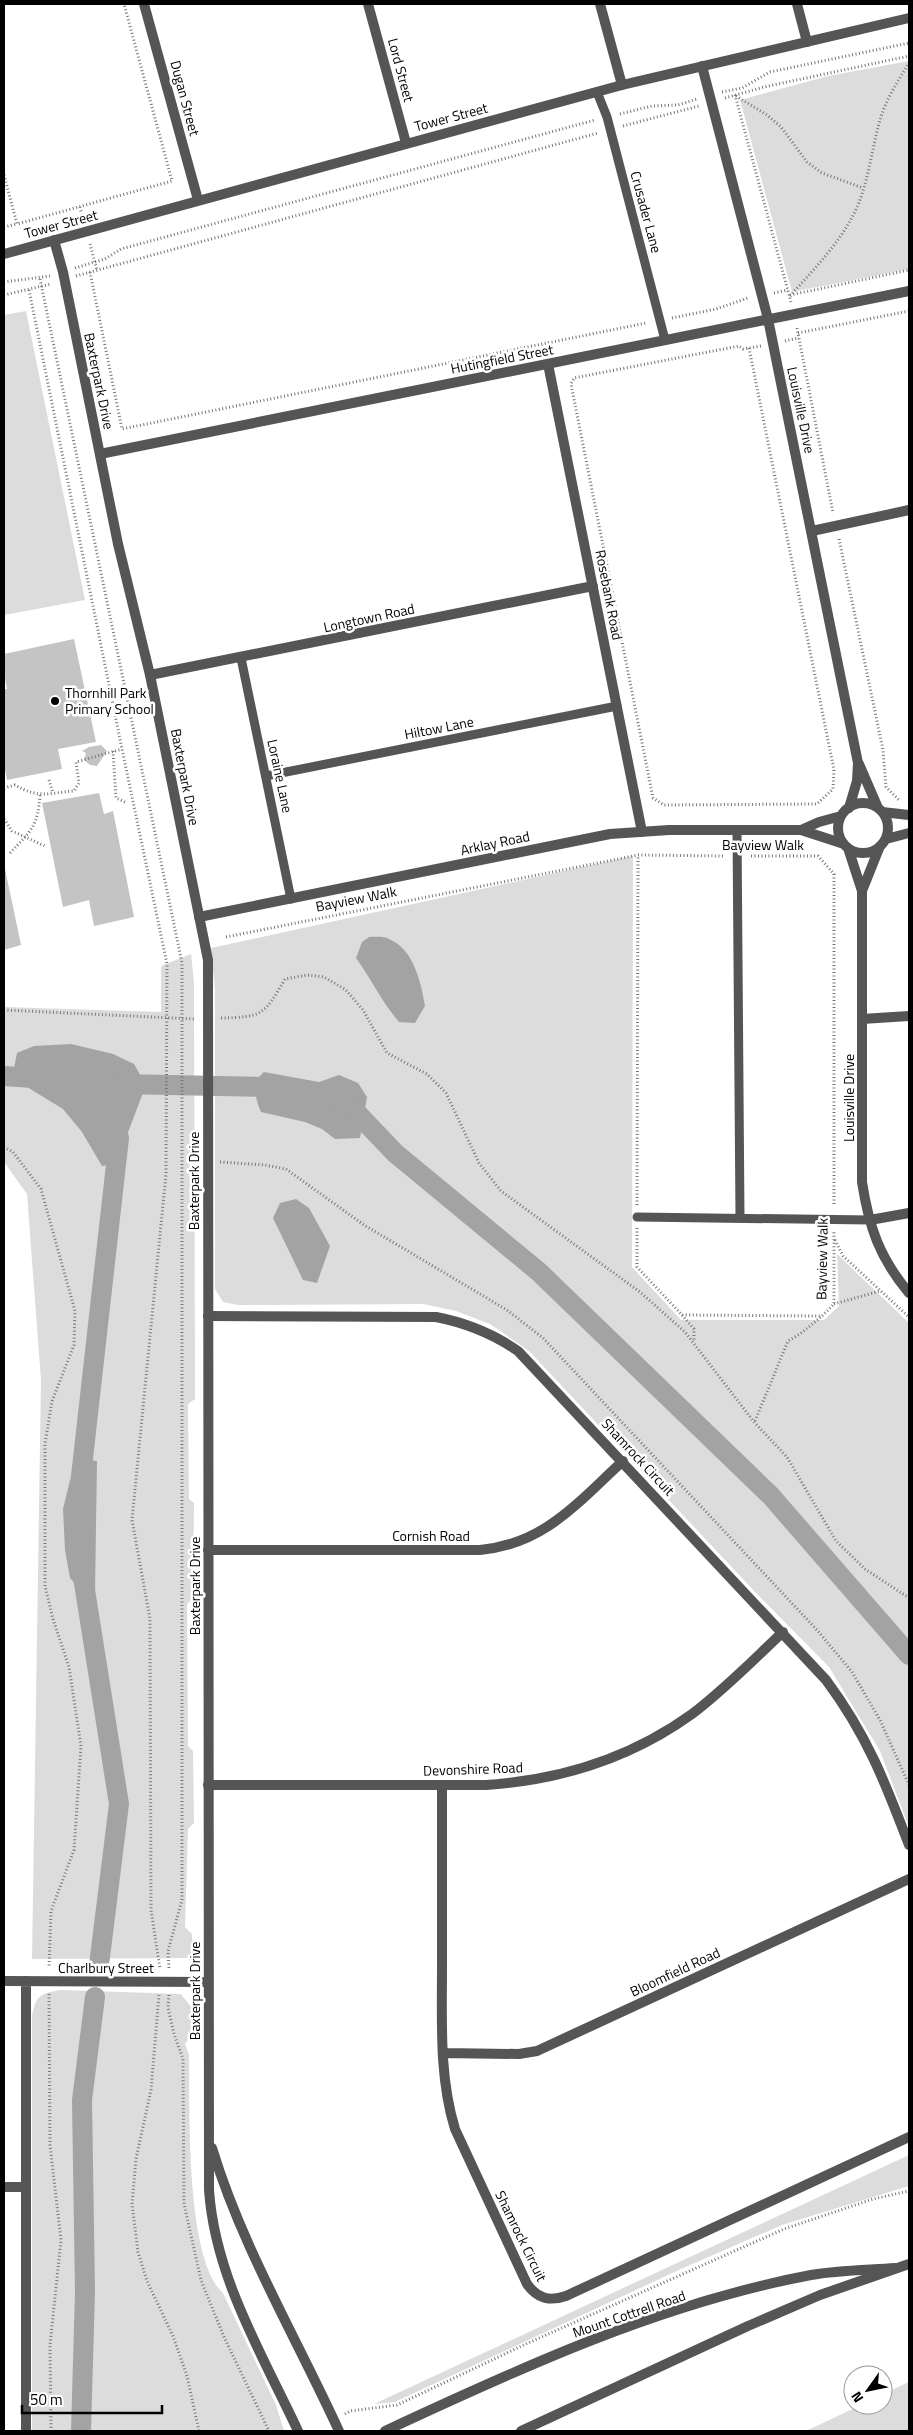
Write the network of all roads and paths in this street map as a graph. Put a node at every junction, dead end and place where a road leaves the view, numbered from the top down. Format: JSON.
{"nodes":[{"id":1,"x":124,"y":4,"type":"edge"},
{"id":2,"x":144,"y":4,"type":"edge"},
{"id":3,"x":368,"y":4,"type":"edge"},
{"id":4,"x":600,"y":4,"type":"edge"},
{"id":5,"x":796,"y":4,"type":"edge"},
{"id":6,"x":909,"y":18,"type":"edge"},
{"id":7,"x":807,"y":42,"type":"junction"},
{"id":8,"x":909,"y":43,"type":"edge"},
{"id":9,"x":909,"y":56,"type":"edge"},
{"id":10,"x":909,"y":63,"type":"edge"},
{"id":11,"x":702,"y":66,"type":"junction"},
{"id":12,"x":622,"y":85,"type":"junction"},
{"id":13,"x":597,"y":92,"type":"junction"},
{"id":14,"x":735,"y":95,"type":"junction"},
{"id":15,"x":711,"y":98,"type":"junction"},
{"id":16,"x":607,"y":117,"type":"junction"},
{"id":17,"x":610,"y":129,"type":"junction"},
{"id":18,"x":406,"y":144,"type":"junction"},
{"id":19,"x":4,"y":175,"type":"edge"},
{"id":20,"x":863,"y":188,"type":"junction"},
{"id":21,"x":198,"y":200,"type":"junction"},
{"id":22,"x":17,"y":224,"type":"junction"},
{"id":23,"x":4,"y":227,"type":"edge"},
{"id":24,"x":54,"y":240,"type":"junction"},
{"id":25,"x":4,"y":253,"type":"edge"},
{"id":26,"x":909,"y":270,"type":"edge"},
{"id":27,"x":90,"y":272,"type":"junction"},
{"id":28,"x":63,"y":276,"type":"junction"},
{"id":29,"x":40,"y":279,"type":"junction"},
{"id":30,"x":4,"y":282,"type":"edge"},
{"id":31,"x":42,"y":286,"type":"junction"},
{"id":32,"x":30,"y":290,"type":"junction"},
{"id":33,"x":788,"y":290,"type":"junction"},
{"id":34,"x":909,"y":291,"type":"edge"},
{"id":35,"x":4,"y":294,"type":"edge"},
{"id":36,"x":762,"y":295,"type":"junction"},
{"id":37,"x":790,"y":296,"type":"junction"},
{"id":38,"x":909,"y":311,"type":"edge"},
{"id":39,"x":794,"y":314,"type":"junction"},
{"id":40,"x":768,"y":319,"type":"junction"},
{"id":41,"x":660,"y":320,"type":"junction"},
{"id":42,"x":798,"y":334,"type":"junction"},
{"id":43,"x":799,"y":338,"type":"junction"},
{"id":44,"x":665,"y":340,"type":"junction"},
{"id":45,"x":774,"y":344,"type":"junction"},
{"id":46,"x":749,"y":348,"type":"junction"},
{"id":47,"x":548,"y":364,"type":"junction"},
{"id":48,"x":100,"y":454,"type":"junction"},
{"id":49,"x":909,"y":510,"type":"edge"},
{"id":50,"x":836,"y":525,"type":"junction"},
{"id":51,"x":812,"y":531,"type":"junction"},
{"id":52,"x":593,"y":586,"type":"junction"},
{"id":53,"x":241,"y":658,"type":"junction"},
{"id":54,"x":150,"y":675,"type":"junction"},
{"id":55,"x":617,"y":706,"type":"junction"},
{"id":56,"x":122,"y":749,"type":"junction"},
{"id":57,"x":113,"y":751,"type":"junction"},
{"id":58,"x":858,"y":763,"type":"junction"},
{"id":59,"x":266,"y":776,"type":"junction"},
{"id":60,"x":49,"y":780,"type":"dead end"},
{"id":61,"x":4,"y":788,"type":"edge"},
{"id":62,"x":53,"y":793,"type":"junction"},
{"id":63,"x":40,"y":795,"type":"junction"},
{"id":64,"x":901,"y":802,"type":"dead end"},
{"id":65,"x":127,"y":803,"type":"dead end"},
{"id":66,"x":849,"y":808,"type":"junction"},
{"id":67,"x":880,"y":810,"type":"junction"},
{"id":68,"x":909,"y":815,"type":"edge"},
{"id":69,"x":841,"y":816,"type":"junction"},
{"id":70,"x":4,"y":819,"type":"edge"},
{"id":71,"x":737,"y":830,"type":"junction"},
{"id":72,"x":801,"y":830,"type":"junction"},
{"id":73,"x":642,"y":832,"type":"junction"},
{"id":74,"x":909,"y":833,"type":"edge"},
{"id":75,"x":24,"y":838,"type":"junction"},
{"id":76,"x":883,"y":843,"type":"junction"},
{"id":77,"x":45,"y":846,"type":"dead end"},
{"id":78,"x":846,"y":846,"type":"junction"},
{"id":79,"x":10,"y":853,"type":"dead end"},
{"id":80,"x":638,"y":855,"type":"junction"},
{"id":81,"x":738,"y":856,"type":"junction"},
{"id":82,"x":862,"y":891,"type":"junction"},
{"id":83,"x":291,"y":899,"type":"junction"},
{"id":84,"x":199,"y":917,"type":"junction"},
{"id":85,"x":226,"y":937,"type":"dead end"},
{"id":86,"x":4,"y":1010,"type":"edge"},
{"id":87,"x":909,"y":1016,"type":"edge"},
{"id":88,"x":167,"y":1018,"type":"junction"},
{"id":89,"x":183,"y":1019,"type":"junction"},
{"id":90,"x":206,"y":1019,"type":"junction"},
{"id":91,"x":862,"y":1019,"type":"junction"},
{"id":92,"x":4,"y":1147,"type":"edge"},
{"id":93,"x":909,"y":1213,"type":"edge"},
{"id":94,"x":637,"y":1217,"type":"junction"},
{"id":95,"x":740,"y":1218,"type":"junction"},
{"id":96,"x":834,"y":1220,"type":"junction"},
{"id":97,"x":870,"y":1220,"type":"junction"},
{"id":98,"x":834,"y":1237,"type":"junction"},
{"id":99,"x":880,"y":1291,"type":"junction"},
{"id":100,"x":909,"y":1293,"type":"edge"},
{"id":101,"x":834,"y":1304,"type":"junction"},
{"id":102,"x":682,"y":1315,"type":"junction"},
{"id":103,"x":208,"y":1316,"type":"junction"},
{"id":104,"x":822,"y":1316,"type":"junction"},
{"id":105,"x":909,"y":1317,"type":"edge"},
{"id":106,"x":694,"y":1344,"type":"junction"},
{"id":107,"x":754,"y":1422,"type":"junction"},
{"id":108,"x":623,"y":1461,"type":"junction"},
{"id":109,"x":208,"y":1550,"type":"junction"},
{"id":110,"x":909,"y":1598,"type":"edge"},
{"id":111,"x":783,"y":1632,"type":"junction"},
{"id":112,"x":208,"y":1785,"type":"junction"},
{"id":113,"x":442,"y":1785,"type":"junction"},
{"id":114,"x":909,"y":1845,"type":"edge"},
{"id":115,"x":909,"y":1879,"type":"edge"},
{"id":116,"x":4,"y":1981,"type":"edge"},
{"id":117,"x":26,"y":1981,"type":"junction"},
{"id":118,"x":49,"y":1981,"type":"junction"},
{"id":119,"x":164,"y":1982,"type":"junction"},
{"id":120,"x":208,"y":1982,"type":"junction"},
{"id":121,"x":443,"y":2053,"type":"junction"},
{"id":122,"x":209,"y":2137,"type":"junction"},
{"id":123,"x":909,"y":2137,"type":"edge"},
{"id":124,"x":4,"y":2187,"type":"edge"},
{"id":125,"x":26,"y":2187,"type":"junction"},
{"id":126,"x":909,"y":2191,"type":"edge"},
{"id":127,"x":909,"y":2264,"type":"edge"},
{"id":128,"x":895,"y":2268,"type":"junction"},
{"id":129,"x":334,"y":2419,"type":"junction"},
{"id":130,"x":26,"y":2431,"type":"edge"},
{"id":131,"x":50,"y":2431,"type":"edge"},
{"id":132,"x":199,"y":2431,"type":"edge"},
{"id":133,"x":269,"y":2431,"type":"edge"},
{"id":134,"x":298,"y":2431,"type":"edge"},
{"id":135,"x":339,"y":2431,"type":"edge"},
{"id":136,"x":385,"y":2431,"type":"edge"},
{"id":137,"x":521,"y":2431,"type":"edge"}],
"edges":[{"from":1,"to":22,"type":"path"},
{"from":2,"to":21,"type":"street","name":"Dugan Street"},
{"from":3,"to":18,"type":"street","name":"Lord Street"},
{"from":4,"to":12,"type":"street"},
{"from":5,"to":7,"type":"street"},
{"from":6,"to":7,"type":"street","name":"Tower Street"},
{"from":7,"to":11,"type":"street","name":"Tower Street"},
{"from":8,"to":15,"type":"path"},
{"from":9,"to":14,"type":"path"},
{"from":10,"to":20,"type":"path"},
{"from":11,"to":12,"type":"street","name":"Tower Street"},
{"from":11,"to":15,"type":"street","name":"Louisville Drive"},
{"from":12,"to":13,"type":"street","name":"Tower Street"},
{"from":13,"to":16,"type":"lane","name":"Crusader Lane"},
{"from":13,"to":18,"type":"street","name":"Tower Street"},
{"from":14,"to":15,"type":"path"},
{"from":14,"to":20,"type":"path"},
{"from":14,"to":33,"type":"path"},
{"from":15,"to":16,"type":"path"},
{"from":15,"to":17,"type":"path"},
{"from":15,"to":36,"type":"street","name":"Louisville Drive"},
{"from":16,"to":17,"type":"lane","name":"Crusader Lane"},
{"from":16,"to":28,"type":"path"},
{"from":17,"to":27,"type":"path"},
{"from":17,"to":41,"type":"lane","name":"Crusader Lane"},
{"from":18,"to":21,"type":"street","name":"Tower Street"},
{"from":19,"to":22,"type":"path"},
{"from":20,"to":37,"type":"path"},
{"from":21,"to":24,"type":"street","name":"Tower Street"},
{"from":22,"to":23,"type":"path"},
{"from":24,"to":25,"type":"street","name":"Tower Street"},
{"from":24,"to":28,"type":"street","name":"Baxterpark Drive"},
{"from":26,"to":37,"type":"path"},
{"from":27,"to":28,"type":"path"},
{"from":27,"to":41,"type":"path"},
{"from":28,"to":29,"type":"path"},
{"from":28,"to":31,"type":"path"},
{"from":28,"to":48,"type":"street","name":"Baxterpark Drive"},
{"from":29,"to":30,"type":"path"},
{"from":29,"to":31,"type":"path"},
{"from":31,"to":32,"type":"path"},
{"from":31,"to":89,"type":"path"},
{"from":32,"to":35,"type":"path"},
{"from":32,"to":56,"type":"path"},
{"from":33,"to":36,"type":"path"},
{"from":33,"to":37,"type":"path"},
{"from":34,"to":39,"type":"street","name":"Hutingfield Street"},
{"from":36,"to":40,"type":"street","name":"Louisville Drive"},
{"from":36,"to":41,"type":"path"},
{"from":37,"to":39,"type":"path"},
{"from":38,"to":42,"type":"path"},
{"from":39,"to":40,"type":"street","name":"Hutingfield Street"},
{"from":39,"to":42,"type":"path"},
{"from":40,"to":44,"type":"street","name":"Hutingfield Street"},
{"from":40,"to":45,"type":"street","name":"Louisville Drive"},
{"from":41,"to":44,"type":"lane","name":"Crusader Lane"},
{"from":42,"to":43,"type":"path"},
{"from":43,"to":45,"type":"path"},
{"from":43,"to":50,"type":"path"},
{"from":44,"to":47,"type":"street","name":"Hutingfield Street"},
{"from":45,"to":46,"type":"path"},
{"from":45,"to":51,"type":"street","name":"Louisville Drive"},
{"from":46,"to":46,"type":"path"},
{"from":47,"to":48,"type":"street","name":"Hutingfield Street"},
{"from":47,"to":52,"type":"street","name":"Rosebank Road"},
{"from":48,"to":54,"type":"street","name":"Baxterpark Drive"},
{"from":49,"to":50,"type":"street"},
{"from":50,"to":51,"type":"street"},
{"from":50,"to":64,"type":"path"},
{"from":51,"to":58,"type":"street","name":"Louisville Drive"},
{"from":52,"to":53,"type":"street","name":"Longtown Road"},
{"from":52,"to":55,"type":"street","name":"Rosebank Road"},
{"from":53,"to":54,"type":"street","name":"Longtown Road"},
{"from":53,"to":59,"type":"lane","name":"Loraine Lane"},
{"from":54,"to":84,"type":"street","name":"Baxterpark Drive"},
{"from":55,"to":59,"type":"lane","name":"Hiltow Lane"},
{"from":55,"to":73,"type":"street","name":"Rosebank Road"},
{"from":56,"to":57,"type":"path"},
{"from":56,"to":88,"type":"path"},
{"from":57,"to":62,"type":"path"},
{"from":57,"to":65,"type":"path"},
{"from":58,"to":66,"type":"street","name":"Louisville Drive"},
{"from":58,"to":67,"type":"street","name":"Louisville Drive"},
{"from":59,"to":83,"type":"lane","name":"Loraine Lane"},
{"from":60,"to":62,"type":"path"},
{"from":61,"to":63,"type":"path"},
{"from":62,"to":63,"type":"path"},
{"from":63,"to":75,"type":"path"},
{"from":66,"to":67,"type":"street"},
{"from":66,"to":69,"type":"street"},
{"from":67,"to":68,"type":"street"},
{"from":67,"to":76,"type":"street"},
{"from":69,"to":72,"type":"street","name":"Arklay Road"},
{"from":69,"to":78,"type":"street"},
{"from":70,"to":75,"type":"path"},
{"from":71,"to":72,"type":"street","name":"Arklay Road"},
{"from":71,"to":73,"type":"street","name":"Arklay Road"},
{"from":71,"to":81,"type":"lane"},
{"from":72,"to":78,"type":"street","name":"Arklay Road"},
{"from":73,"to":83,"type":"street","name":"Arklay Road"},
{"from":74,"to":76,"type":"street"},
{"from":75,"to":77,"type":"path"},
{"from":75,"to":79,"type":"path"},
{"from":76,"to":78,"type":"street"},
{"from":76,"to":82,"type":"street","name":"Louisville Drive"},
{"from":78,"to":82,"type":"street","name":"Louisville Drive"},
{"from":80,"to":81,"type":"path","name":"Bayview Walk"},
{"from":80,"to":85,"type":"path","name":"Bayview Walk"},
{"from":80,"to":94,"type":"path"},
{"from":81,"to":95,"type":"lane"},
{"from":81,"to":96,"type":"path","name":"Bayview Walk"},
{"from":82,"to":91,"type":"street","name":"Louisville Drive"},
{"from":83,"to":84,"type":"street","name":"Arklay Road"},
{"from":84,"to":90,"type":"street","name":"Baxterpark Drive"},
{"from":86,"to":88,"type":"path"},
{"from":87,"to":91,"type":"street"},
{"from":88,"to":89,"type":"path"},
{"from":88,"to":119,"type":"path"},
{"from":89,"to":90,"type":"path"},
{"from":89,"to":119,"type":"path"},
{"from":90,"to":103,"type":"street","name":"Baxterpark Drive"},
{"from":90,"to":106,"type":"path"},
{"from":91,"to":97,"type":"street","name":"Louisville Drive"},
{"from":92,"to":118,"type":"path"},
{"from":93,"to":97,"type":"street"},
{"from":94,"to":95,"type":"lane"},
{"from":94,"to":102,"type":"path"},
{"from":95,"to":96,"type":"lane"},
{"from":96,"to":97,"type":"lane"},
{"from":96,"to":98,"type":"path","name":"Bayview Walk"},
{"from":97,"to":100,"type":"street","name":"Louisville Drive"},
{"from":98,"to":99,"type":"path"},
{"from":98,"to":101,"type":"path","name":"Bayview Walk"},
{"from":99,"to":101,"type":"path"},
{"from":99,"to":105,"type":"path"},
{"from":101,"to":104,"type":"path","name":"Bayview Walk"},
{"from":102,"to":104,"type":"path","name":"Bayview Walk"},
{"from":102,"to":106,"type":"path"},
{"from":103,"to":108,"type":"street","name":"Shamrock Circuit"},
{"from":103,"to":109,"type":"street","name":"Baxterpark Drive"},
{"from":104,"to":107,"type":"path"},
{"from":106,"to":107,"type":"path"},
{"from":107,"to":110,"type":"path"},
{"from":108,"to":109,"type":"street","name":"Cornish Road"},
{"from":108,"to":111,"type":"street","name":"Shamrock Circuit"},
{"from":109,"to":112,"type":"street","name":"Baxterpark Drive"},
{"from":111,"to":113,"type":"street","name":"Devonshire Road"},
{"from":111,"to":114,"type":"street","name":"Shamrock Circuit"},
{"from":112,"to":113,"type":"street","name":"Devonshire Road"},
{"from":112,"to":120,"type":"street","name":"Baxterpark Drive"},
{"from":113,"to":121,"type":"street","name":"Shamrock Circuit"},
{"from":115,"to":121,"type":"street","name":"Bloomfield Road"},
{"from":116,"to":117,"type":"street","name":"Charlbury Street"},
{"from":117,"to":118,"type":"street","name":"Charlbury Street"},
{"from":117,"to":125,"type":"street"},
{"from":118,"to":119,"type":"street","name":"Charlbury Street"},
{"from":118,"to":131,"type":"path"},
{"from":119,"to":120,"type":"street","name":"Charlbury Street"},
{"from":119,"to":132,"type":"path"},
{"from":119,"to":133,"type":"path"},
{"from":120,"to":122,"type":"street","name":"Baxterpark Drive"},
{"from":121,"to":123,"type":"street","name":"Shamrock Circuit"},
{"from":122,"to":129,"type":"street","name":"Baxterpark Drive"},
{"from":122,"to":134,"type":"street","name":"Baxterpark Drive"},
{"from":124,"to":125,"type":"street"},
{"from":125,"to":130,"type":"street"},
{"from":126,"to":129,"type":"path"},
{"from":127,"to":128,"type":"street","name":"Mount Cottrell Road"},
{"from":128,"to":136,"type":"street","name":"Mount Cottrell Road"},
{"from":128,"to":137,"type":"street","name":"Mount Cottrell Road"},
{"from":129,"to":135,"type":"street","name":"Baxterpark Drive"}]}
